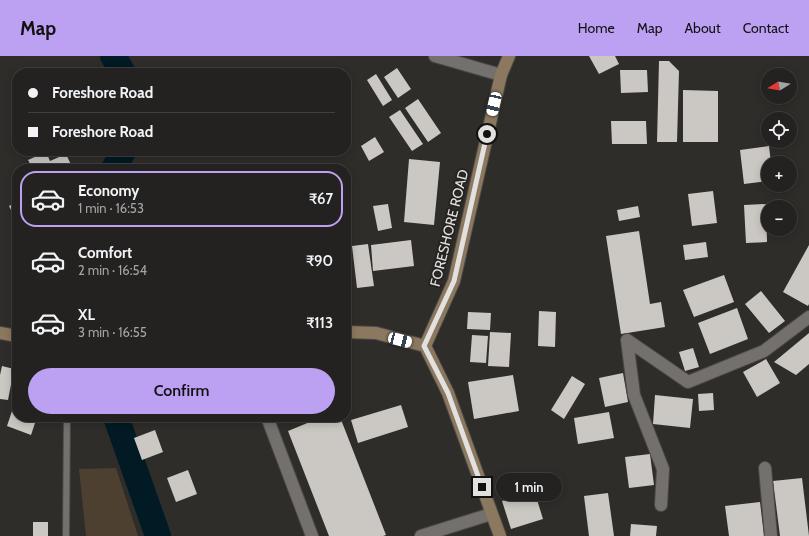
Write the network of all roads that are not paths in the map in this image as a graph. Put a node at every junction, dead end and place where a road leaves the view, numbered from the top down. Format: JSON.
{"nodes":[{"id":1,"x":436,"y":56,"type":"edge"},
{"id":2,"x":509,"y":56,"type":"edge"},
{"id":3,"x":501,"y":75,"type":"junction"},
{"id":4,"x":809,"y":317,"type":"edge"},
{"id":5,"x":351,"y":332,"type":"edge"},
{"id":6,"x":0,"y":333,"type":"edge"},
{"id":7,"x":12,"y":335,"type":"edge"},
{"id":8,"x":424,"y":346,"type":"junction"},
{"id":9,"x":67,"y":422,"type":"edge"},
{"id":10,"x":269,"y":422,"type":"edge"},
{"id":11,"x":765,"y":468,"type":"dead end"},
{"id":12,"x":661,"y":504,"type":"dead end"},
{"id":13,"x":491,"y":514,"type":"junction"},
{"id":14,"x":66,"y":536,"type":"edge"},
{"id":15,"x":312,"y":536,"type":"edge"},
{"id":16,"x":421,"y":536,"type":"edge"},
{"id":17,"x":500,"y":536,"type":"edge"},
{"id":18,"x":771,"y":536,"type":"edge"}],
"edges":[{"from":1,"to":3,"type":"street"},
{"from":2,"to":3,"type":"main road","name":"FORESHORE ROAD"},
{"from":3,"to":8,"type":"main road","name":"FORESHORE ROAD"},
{"from":4,"to":12,"type":"street"},
{"from":5,"to":8,"type":"main road"},
{"from":6,"to":7,"type":"main road"},
{"from":8,"to":13,"type":"main road"},
{"from":9,"to":14,"type":"lane"},
{"from":10,"to":15,"type":"street"},
{"from":11,"to":18,"type":"street"},
{"from":13,"to":16,"type":"street"},
{"from":13,"to":17,"type":"main road"}]}
